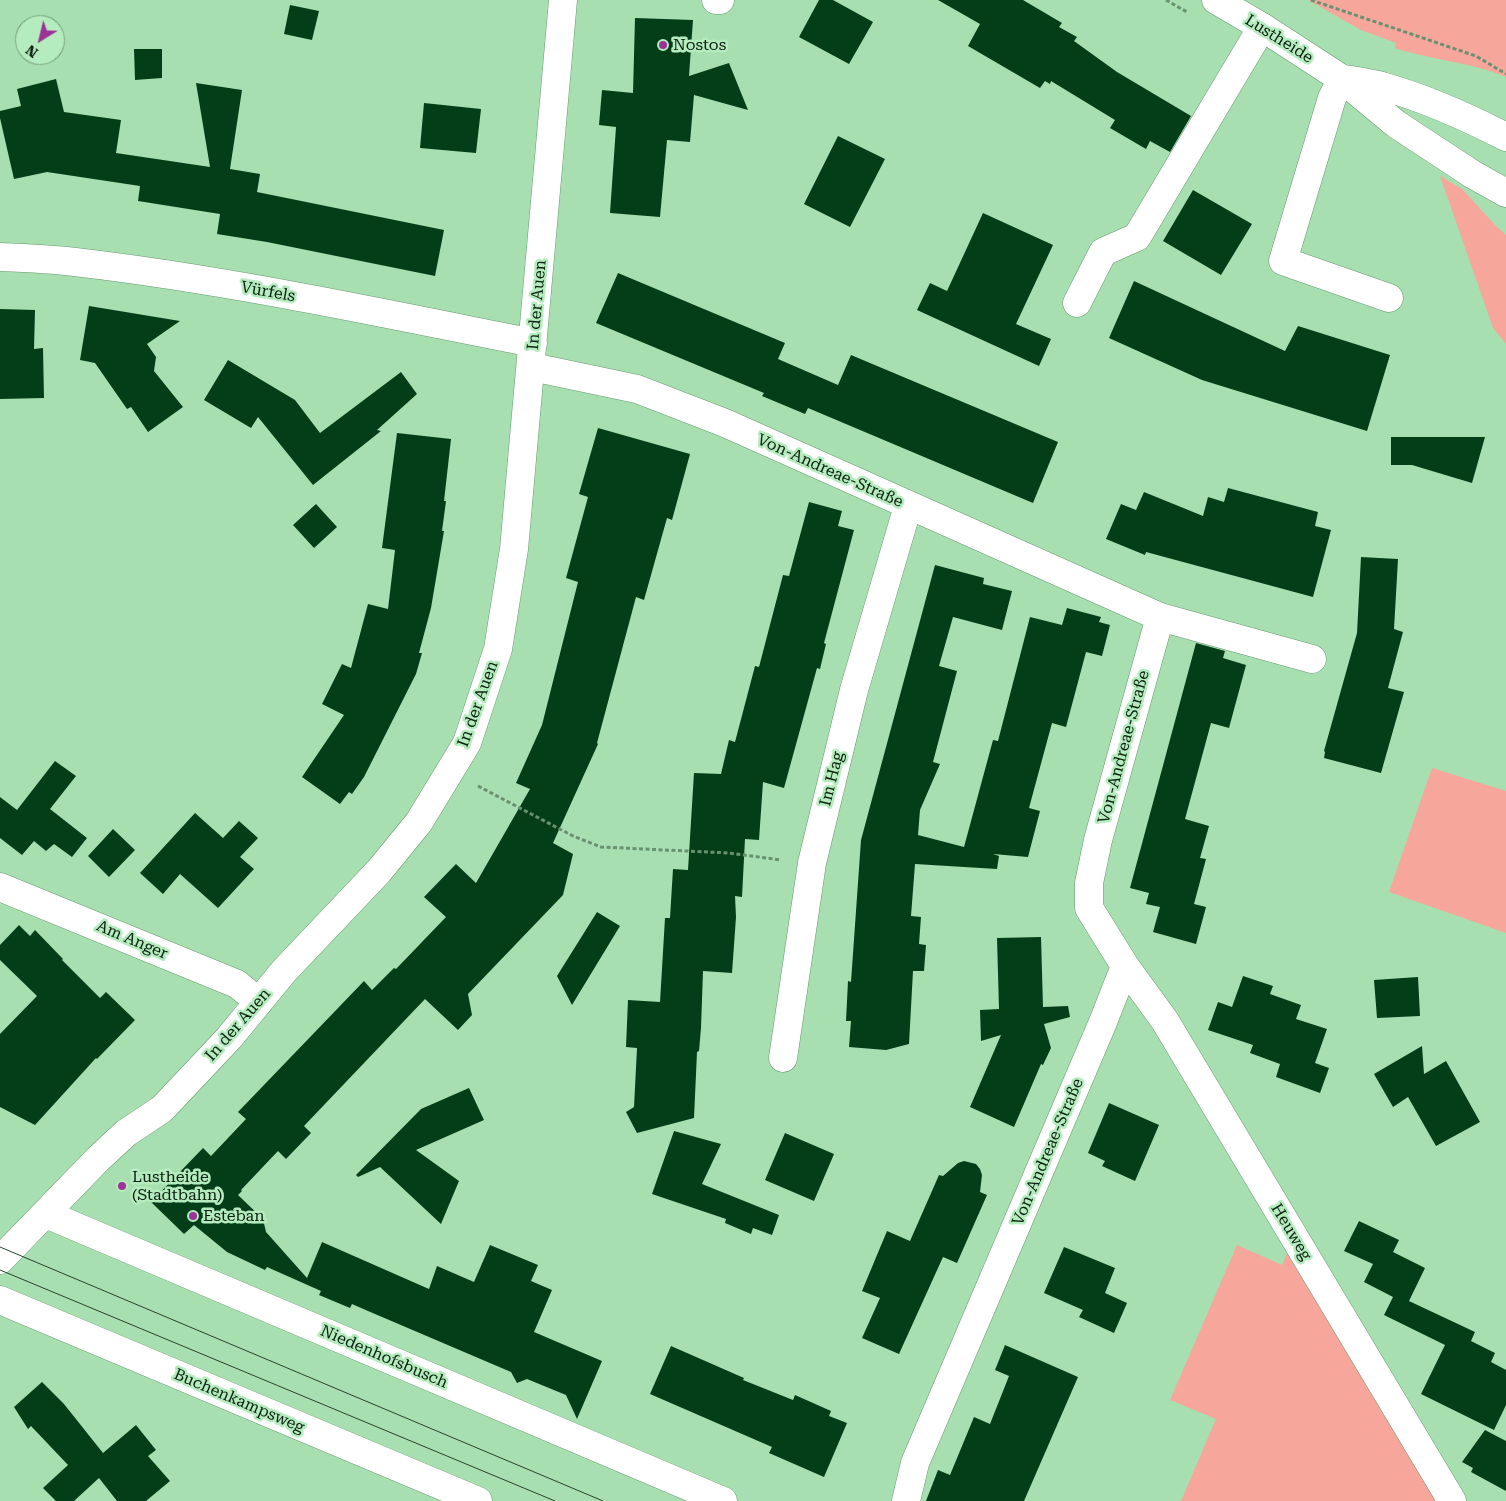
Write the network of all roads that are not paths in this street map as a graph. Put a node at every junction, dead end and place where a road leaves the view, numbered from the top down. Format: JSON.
{"nodes":[{"id":1,"x":563,"y":0,"type":"edge"},
{"id":2,"x":1216,"y":0,"type":"edge"},
{"id":3,"x":1262,"y":27,"type":"junction"},
{"id":4,"x":1342,"y":79,"type":"junction"},
{"id":5,"x":1506,"y":137,"type":"edge"},
{"id":6,"x":1506,"y":193,"type":"edge"},
{"id":7,"x":0,"y":256,"type":"edge"},
{"id":8,"x":1389,"y":298,"type":"dead end"},
{"id":9,"x":1077,"y":303,"type":"dead end"},
{"id":10,"x":533,"y":355,"type":"junction"},
{"id":11,"x":908,"y":506,"type":"junction"},
{"id":12,"x":1160,"y":617,"type":"junction"},
{"id":13,"x":1312,"y":659,"type":"dead end"},
{"id":14,"x":0,"y":887,"type":"edge"},
{"id":15,"x":1125,"y":966,"type":"junction"},
{"id":16,"x":259,"y":1002,"type":"junction"},
{"id":17,"x":783,"y":1058,"type":"dead end"},
{"id":18,"x":46,"y":1214,"type":"junction"},
{"id":19,"x":0,"y":1260,"type":"edge"},
{"id":20,"x":0,"y":1300,"type":"edge"},
{"id":21,"x":478,"y":1501,"type":"edge"},
{"id":22,"x":723,"y":1501,"type":"edge"},
{"id":23,"x":906,"y":1501,"type":"edge"},
{"id":24,"x":1452,"y":1501,"type":"edge"}],
"edges":[{"from":1,"to":10,"type":"street","name":"In der Auen"},
{"from":2,"to":3,"type":"street","name":"Lustheide"},
{"from":3,"to":4,"type":"street","name":"Lustheide"},
{"from":3,"to":9,"type":"street"},
{"from":4,"to":5,"type":"street","name":"Lustheide"},
{"from":4,"to":6,"type":"street","name":"Lustheide"},
{"from":4,"to":8,"type":"street"},
{"from":7,"to":10,"type":"street","name":"Vürfels"},
{"from":10,"to":11,"type":"street","name":"Von-Andreae-Straße"},
{"from":10,"to":16,"type":"street","name":"In der Auen"},
{"from":11,"to":12,"type":"street","name":"Von-Andreae-Straße"},
{"from":11,"to":17,"type":"street","name":"Im Hag"},
{"from":12,"to":13,"type":"street"},
{"from":12,"to":15,"type":"street","name":"Von-Andreae-Straße"},
{"from":14,"to":16,"type":"street","name":"Am Anger"},
{"from":15,"to":23,"type":"street","name":"Von-Andreae-Straße"},
{"from":15,"to":24,"type":"street","name":"Heuweg"},
{"from":16,"to":18,"type":"street","name":"In der Auen"},
{"from":18,"to":19,"type":"street","name":"In der Auen"},
{"from":18,"to":22,"type":"street","name":"Niedenhofsbusch"},
{"from":20,"to":21,"type":"street","name":"Buchenkampsweg"}]}
